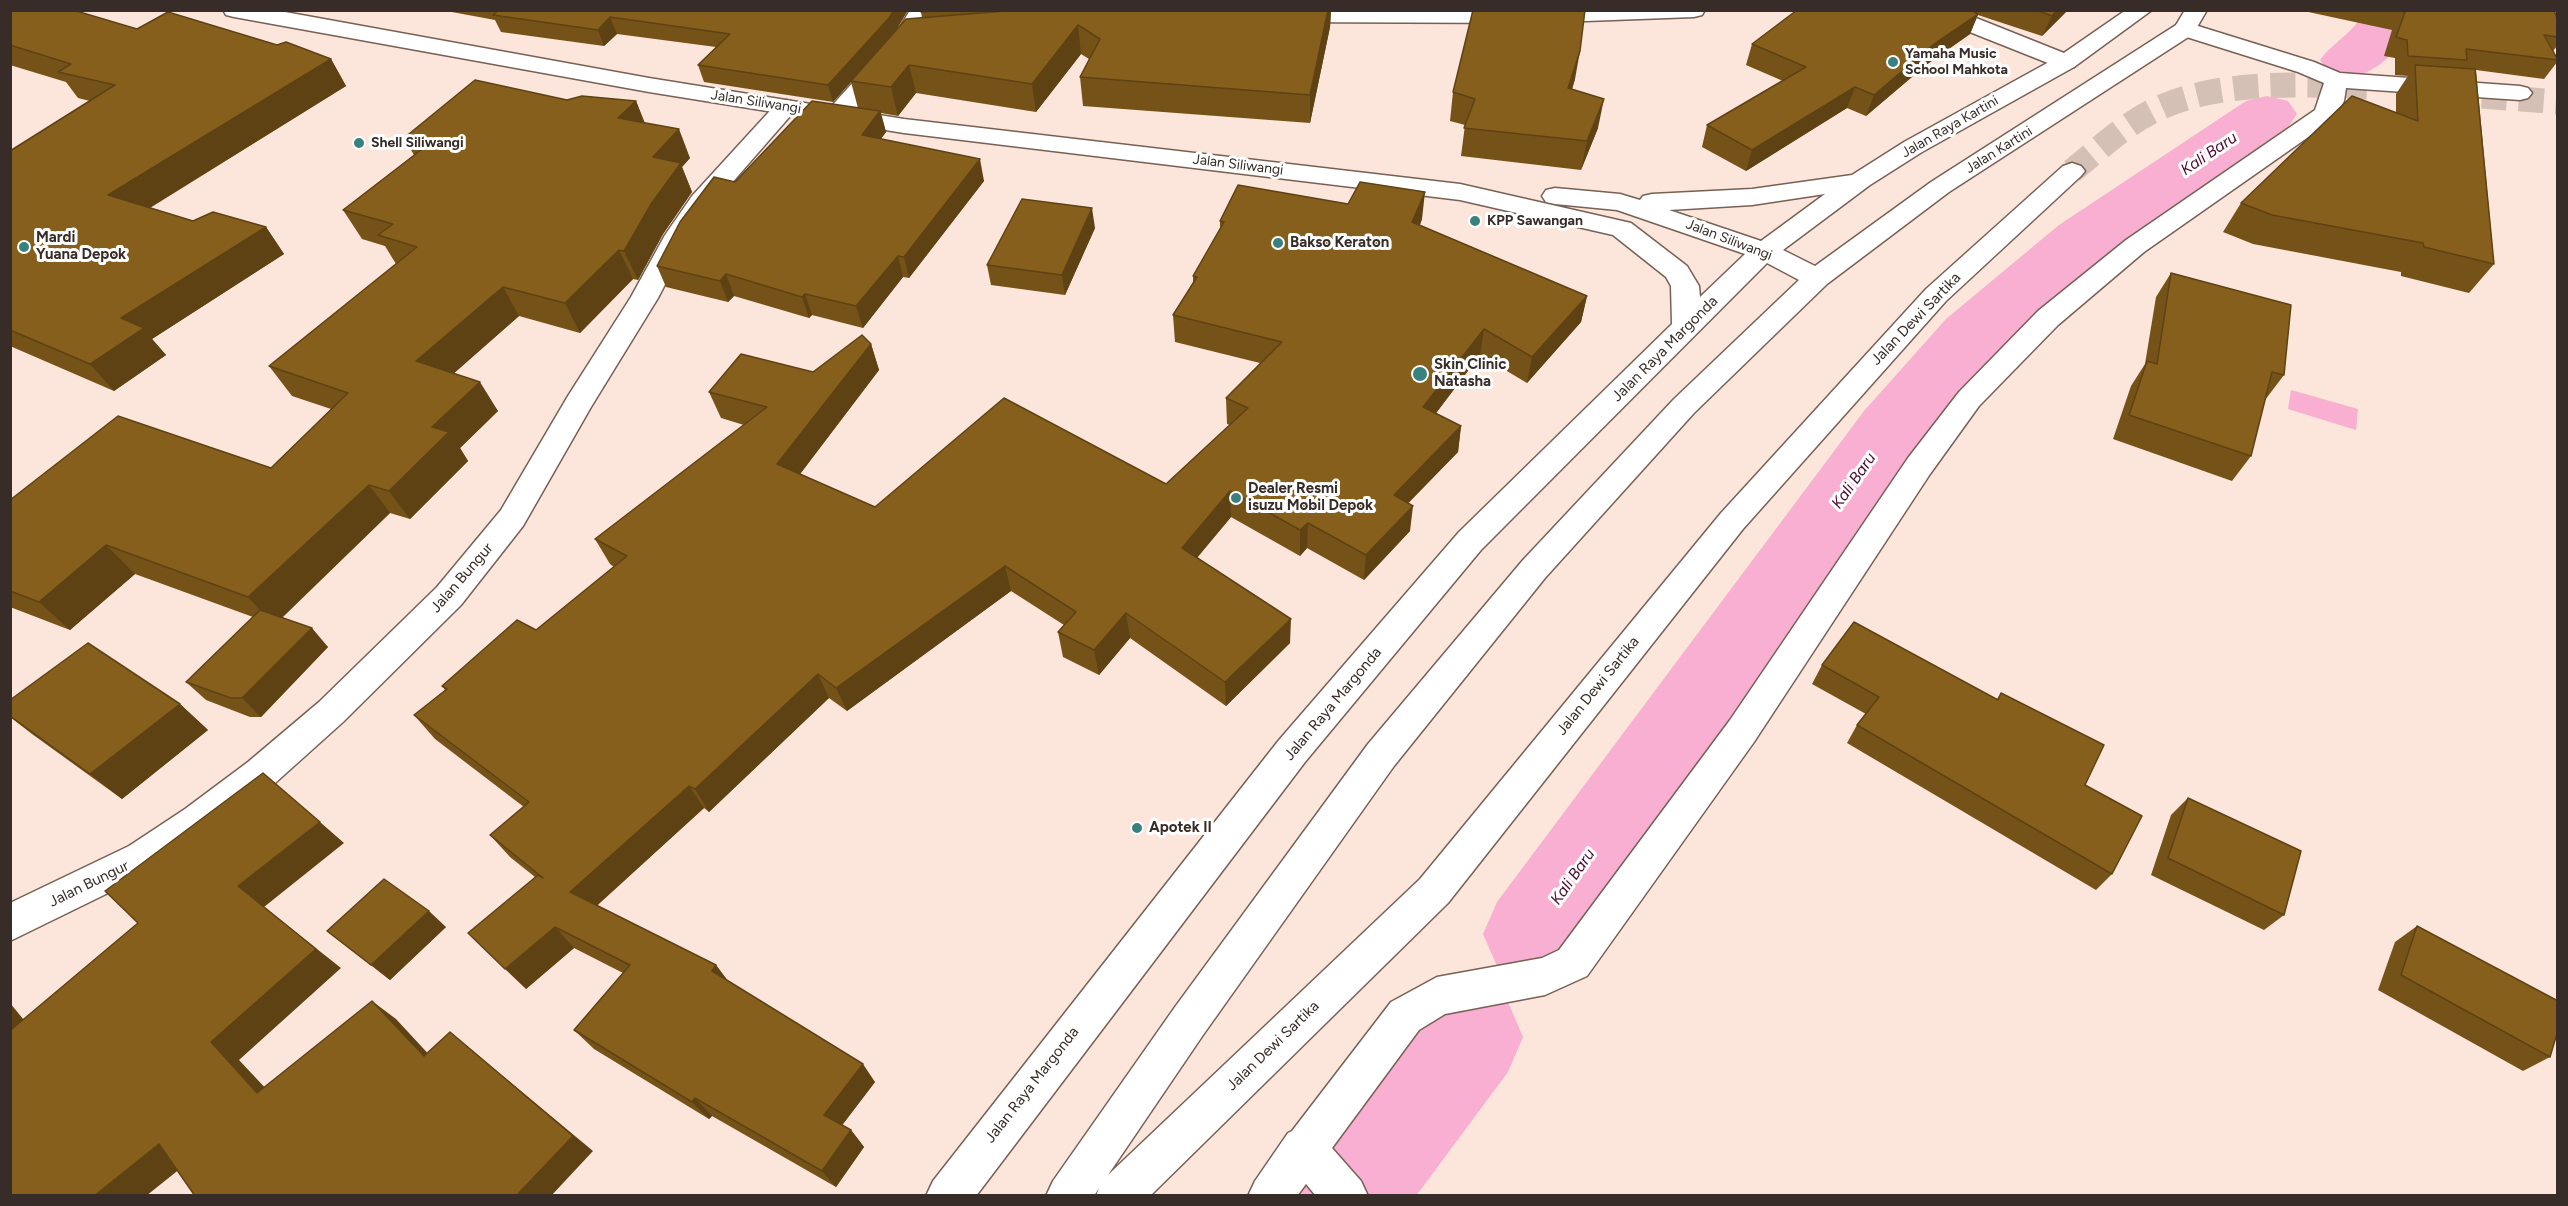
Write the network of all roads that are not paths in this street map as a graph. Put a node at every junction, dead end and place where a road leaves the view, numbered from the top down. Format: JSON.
{"nodes":[{"id":1,"x":234,"y":10,"type":"edge"},
{"id":2,"x":921,"y":10,"type":"edge"},
{"id":3,"x":1694,"y":10,"type":"edge"},
{"id":4,"x":1935,"y":10,"type":"edge"},
{"id":5,"x":2141,"y":10,"type":"edge"},
{"id":6,"x":1531,"y":13,"type":"edge"},
{"id":7,"x":1266,"y":17,"type":"edge"},
{"id":8,"x":2191,"y":20,"type":"edge"},
{"id":9,"x":935,"y":37,"type":"edge"},
{"id":10,"x":904,"y":39,"type":"junction"},
{"id":11,"x":2066,"y":62,"type":"junction"},
{"id":12,"x":2336,"y":80,"type":"junction"},
{"id":13,"x":2520,"y":93,"type":"dead end"},
{"id":14,"x":786,"y":107,"type":"junction"},
{"id":15,"x":837,"y":116,"type":"junction"},
{"id":16,"x":2072,"y":171,"type":"tunnel mouth"},
{"id":17,"x":1861,"y":180,"type":"junction"},
{"id":18,"x":1460,"y":192,"type":"junction"},
{"id":19,"x":1620,"y":202,"type":"junction"},
{"id":20,"x":1764,"y":251,"type":"junction"},
{"id":21,"x":1817,"y":278,"type":"junction"},
{"id":22,"x":1686,"y":327,"type":"junction"},
{"id":23,"x":10,"y":923,"type":"edge"},
{"id":24,"x":1303,"y":1148,"type":"junction"},
{"id":25,"x":1342,"y":1191,"type":"edge"},
{"id":26,"x":948,"y":1196,"type":"edge"},
{"id":27,"x":1068,"y":1196,"type":"edge"},
{"id":28,"x":1118,"y":1196,"type":"edge"},
{"id":29,"x":1270,"y":1196,"type":"edge"}],
"edges":[{"from":1,"to":14,"type":"main road","name":"Jalan Siliwangi"},
{"from":2,"to":10,"type":"main road"},
{"from":3,"to":6,"type":"main road"},
{"from":4,"to":11,"type":"main road"},
{"from":5,"to":11,"type":"main road","name":"Jalan Raya Kartini"},
{"from":6,"to":7,"type":"main road"},
{"from":8,"to":12,"type":"main road"},
{"from":8,"to":21,"type":"main road","name":"Jalan Kartini"},
{"from":9,"to":10,"type":"main road"},
{"from":10,"to":15,"type":"main road"},
{"from":11,"to":17,"type":"main road","name":"Jalan Raya Kartini"},
{"from":12,"to":13,"type":"main road"},
{"from":12,"to":24,"type":"main road"},
{"from":14,"to":15,"type":"main road","name":"Jalan Siliwangi"},
{"from":14,"to":23,"type":"main road","name":"Jalan Bungur"},
{"from":15,"to":18,"type":"main road","name":"Jalan Siliwangi"},
{"from":16,"to":28,"type":"main road","name":"Jalan Dewi Sartika"},
{"from":17,"to":19,"type":"main road"},
{"from":17,"to":20,"type":"main road","name":"Jalan Raya Kartini"},
{"from":18,"to":19,"type":"main road","name":"Jalan Siliwangi"},
{"from":18,"to":22,"type":"main road","name":"Jalan Siliwangi"},
{"from":19,"to":20,"type":"main road","name":"Jalan Siliwangi"},
{"from":20,"to":21,"type":"main road","name":"Jalan Siliwangi"},
{"from":20,"to":22,"type":"main road","name":"Jalan Raya Margonda"},
{"from":21,"to":27,"type":"main road"},
{"from":22,"to":26,"type":"main road","name":"Jalan Raya Margonda"},
{"from":24,"to":25,"type":"main road"},
{"from":24,"to":29,"type":"main road"}]}
